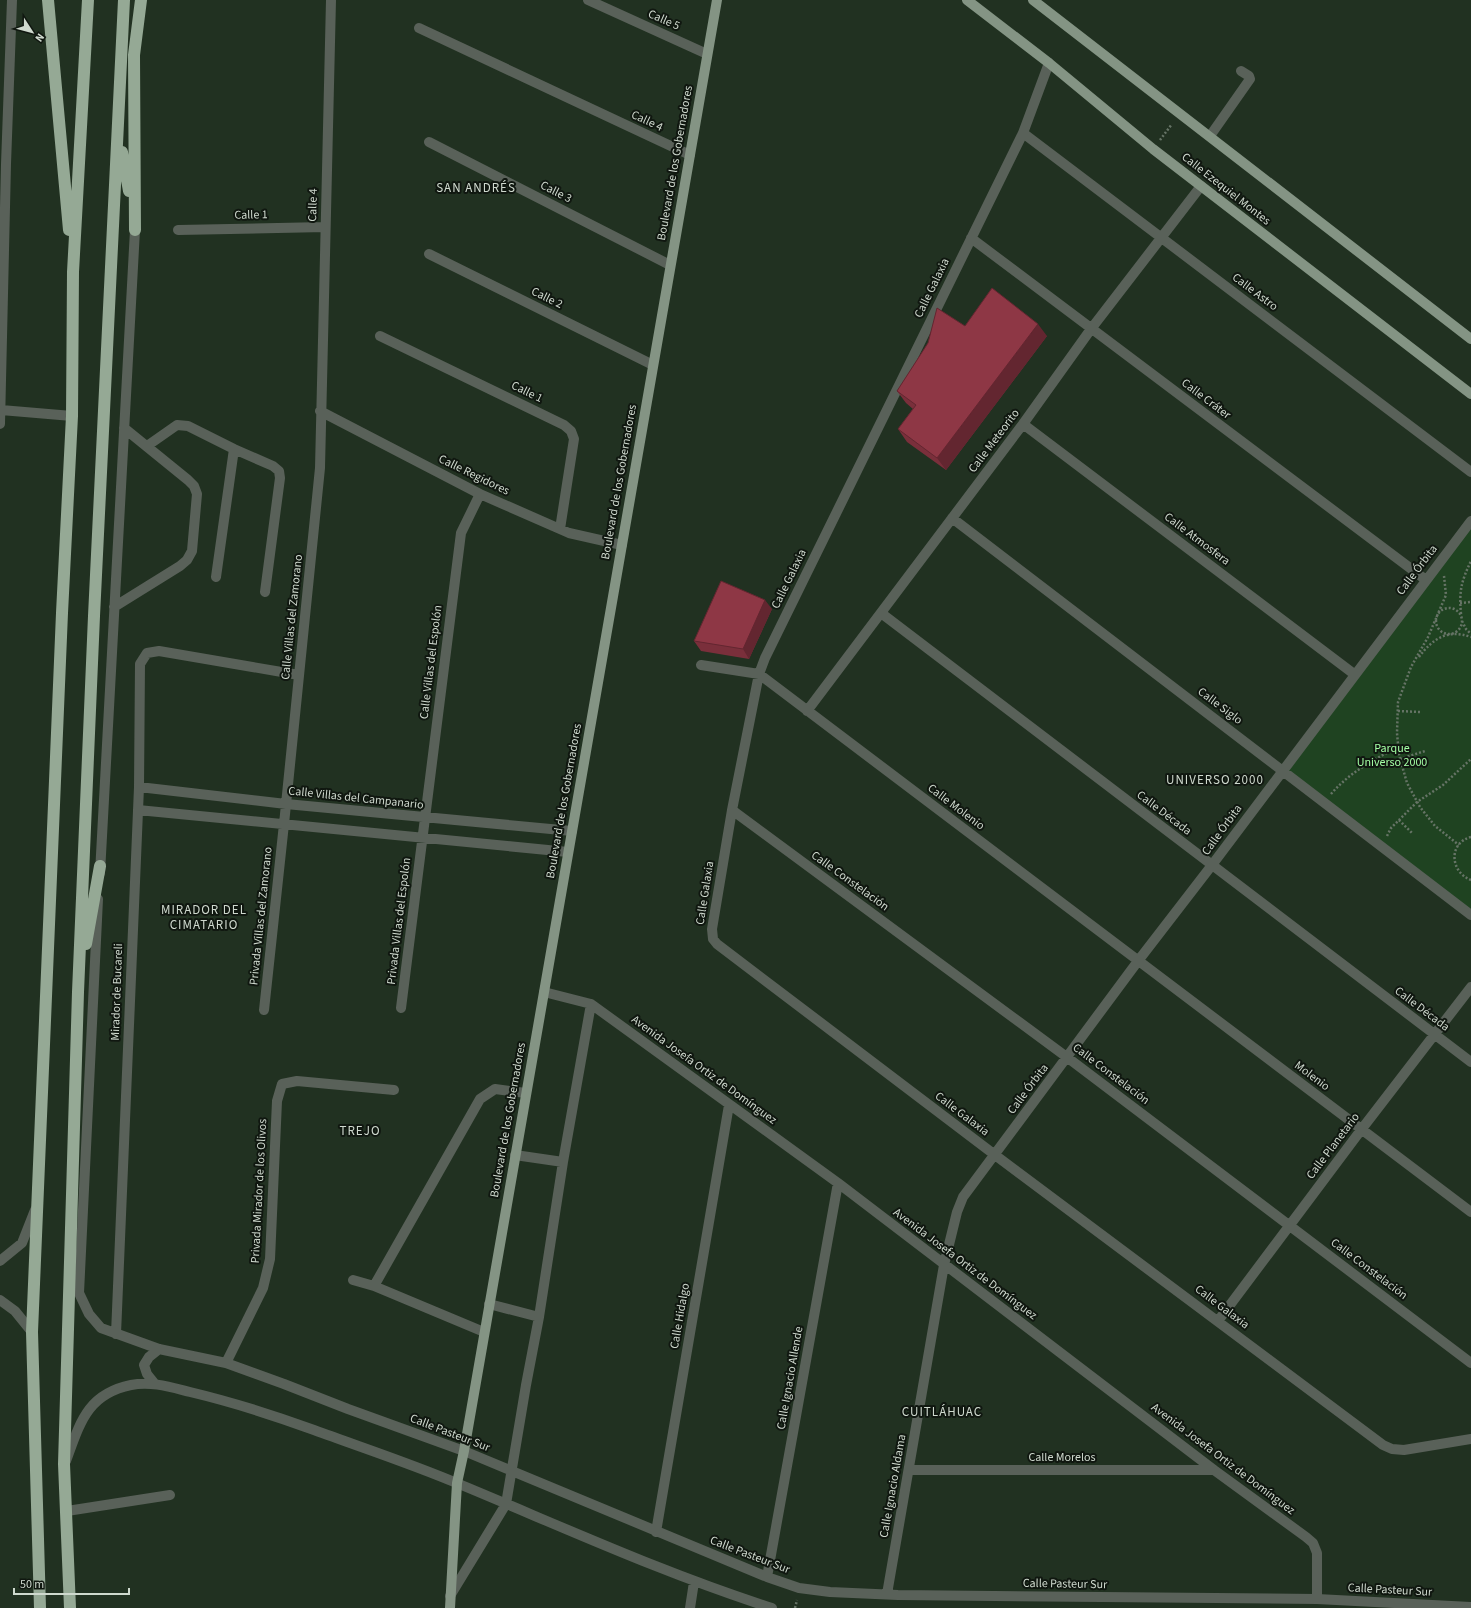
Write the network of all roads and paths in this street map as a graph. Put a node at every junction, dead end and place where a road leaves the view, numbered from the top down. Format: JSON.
{"nodes":[{"id":1,"x":12,"y":0,"type":"edge"},
{"id":2,"x":48,"y":0,"type":"edge"},
{"id":3,"x":88,"y":0,"type":"edge"},
{"id":4,"x":124,"y":0,"type":"edge"},
{"id":5,"x":141,"y":0,"type":"edge"},
{"id":6,"x":331,"y":0,"type":"edge"},
{"id":7,"x":588,"y":0,"type":"edge"},
{"id":8,"x":717,"y":0,"type":"edge"},
{"id":9,"x":967,"y":0,"type":"edge"},
{"id":10,"x":1033,"y":0,"type":"edge"},
{"id":11,"x":419,"y":28,"type":"dead end"},
{"id":12,"x":707,"y":54,"type":"junction"},
{"id":13,"x":1049,"y":63,"type":"junction"},
{"id":14,"x":1241,"y":71,"type":"dead end"},
{"id":15,"x":1180,"y":114,"type":"junction"},
{"id":16,"x":118,"y":128,"type":"junction"},
{"id":17,"x":1023,"y":133,"type":"junction"},
{"id":18,"x":1210,"y":136,"type":"junction"},
{"id":19,"x":429,"y":142,"type":"dead end"},
{"id":20,"x":1153,"y":149,"type":"junction"},
{"id":21,"x":690,"y":155,"type":"junction"},
{"id":22,"x":3,"y":164,"type":"edge"},
{"id":23,"x":1201,"y":186,"type":"junction"},
{"id":24,"x":325,"y":227,"type":"junction"},
{"id":25,"x":135,"y":230,"type":"junction"},
{"id":26,"x":178,"y":230,"type":"dead end"},
{"id":27,"x":1161,"y":237,"type":"junction"},
{"id":28,"x":971,"y":238,"type":"junction"},
{"id":29,"x":429,"y":254,"type":"dead end"},
{"id":30,"x":670,"y":265,"type":"junction"},
{"id":31,"x":73,"y":272,"type":"junction"},
{"id":32,"x":1091,"y":329,"type":"junction"},
{"id":33,"x":380,"y":336,"type":"dead end"},
{"id":34,"x":1470,"y":337,"type":"edge"},
{"id":35,"x":653,"y":365,"type":"junction"},
{"id":36,"x":1471,"y":394,"type":"edge"},
{"id":37,"x":0,"y":410,"type":"edge"},
{"id":38,"x":320,"y":411,"type":"junction"},
{"id":39,"x":72,"y":416,"type":"junction"},
{"id":40,"x":0,"y":424,"type":"edge"},
{"id":41,"x":1023,"y":424,"type":"junction"},
{"id":42,"x":124,"y":428,"type":"junction"},
{"id":43,"x":147,"y":446,"type":"junction"},
{"id":44,"x":234,"y":449,"type":"junction"},
{"id":45,"x":1471,"y":472,"type":"edge"},
{"id":46,"x":480,"y":494,"type":"junction"},
{"id":47,"x":952,"y":518,"type":"junction"},
{"id":48,"x":1471,"y":521,"type":"edge"},
{"id":49,"x":560,"y":529,"type":"junction"},
{"id":50,"x":622,"y":545,"type":"junction"},
{"id":51,"x":1471,"y":561,"type":"edge"},
{"id":52,"x":1438,"y":563,"type":"junction"},
{"id":53,"x":216,"y":577,"type":"dead end"},
{"id":54,"x":1426,"y":580,"type":"junction"},
{"id":55,"x":265,"y":592,"type":"dead end"},
{"id":56,"x":1471,"y":602,"type":"edge"},
{"id":57,"x":1460,"y":603,"type":"junction"},
{"id":58,"x":114,"y":607,"type":"junction"},
{"id":59,"x":881,"y":613,"type":"junction"},
{"id":60,"x":1438,"y":615,"type":"junction"},
{"id":61,"x":1461,"y":616,"type":"junction"},
{"id":62,"x":1462,"y":621,"type":"junction"},
{"id":63,"x":1449,"y":634,"type":"junction"},
{"id":64,"x":1471,"y":634,"type":"edge"},
{"id":65,"x":1471,"y":638,"type":"edge"},
{"id":66,"x":701,"y":665,"type":"dead end"},
{"id":67,"x":1411,"y":667,"type":"junction"},
{"id":68,"x":759,"y":674,"type":"junction"},
{"id":69,"x":1354,"y":674,"type":"junction"},
{"id":70,"x":299,"y":675,"type":"junction"},
{"id":71,"x":807,"y":711,"type":"junction"},
{"id":72,"x":1398,"y":711,"type":"junction"},
{"id":73,"x":1420,"y":712,"type":"dead end"},
{"id":74,"x":1398,"y":746,"type":"junction"},
{"id":75,"x":1425,"y":751,"type":"dead end"},
{"id":76,"x":1400,"y":759,"type":"junction"},
{"id":77,"x":1471,"y":759,"type":"edge"},
{"id":78,"x":1282,"y":770,"type":"junction"},
{"id":79,"x":139,"y":787,"type":"junction"},
{"id":80,"x":1324,"y":802,"type":"junction"},
{"id":81,"x":1417,"y":802,"type":"junction"},
{"id":82,"x":286,"y":804,"type":"junction"},
{"id":83,"x":138,"y":810,"type":"junction"},
{"id":84,"x":732,"y":810,"type":"junction"},
{"id":85,"x":425,"y":818,"type":"junction"},
{"id":86,"x":1399,"y":820,"type":"junction"},
{"id":87,"x":284,"y":824,"type":"junction"},
{"id":88,"x":572,"y":831,"type":"junction"},
{"id":89,"x":1413,"y":834,"type":"dead end"},
{"id":90,"x":1471,"y":837,"type":"edge"},
{"id":91,"x":422,"y":838,"type":"junction"},
{"id":92,"x":1459,"y":845,"type":"junction"},
{"id":93,"x":1381,"y":847,"type":"junction"},
{"id":94,"x":568,"y":852,"type":"junction"},
{"id":95,"x":1212,"y":865,"type":"junction"},
{"id":96,"x":100,"y":866,"type":"junction"},
{"id":97,"x":1471,"y":880,"type":"edge"},
{"id":98,"x":1471,"y":915,"type":"edge"},
{"id":99,"x":1138,"y":961,"type":"junction"},
{"id":100,"x":1471,"y":987,"type":"edge"},
{"id":101,"x":78,"y":992,"type":"junction"},
{"id":102,"x":544,"y":992,"type":"junction"},
{"id":103,"x":591,"y":1004,"type":"junction"},
{"id":104,"x":401,"y":1008,"type":"dead end"},
{"id":105,"x":264,"y":1010,"type":"dead end"},
{"id":106,"x":1435,"y":1035,"type":"junction"},
{"id":107,"x":1068,"y":1058,"type":"junction"},
{"id":108,"x":1471,"y":1062,"type":"edge"},
{"id":109,"x":394,"y":1090,"type":"dead end"},
{"id":110,"x":526,"y":1093,"type":"junction"},
{"id":111,"x":729,"y":1105,"type":"junction"},
{"id":112,"x":1361,"y":1130,"type":"junction"},
{"id":113,"x":515,"y":1155,"type":"junction"},
{"id":114,"x":995,"y":1155,"type":"junction"},
{"id":115,"x":563,"y":1162,"type":"junction"},
{"id":116,"x":838,"y":1183,"type":"junction"},
{"id":117,"x":37,"y":1206,"type":"junction"},
{"id":118,"x":1471,"y":1212,"type":"edge"},
{"id":119,"x":1290,"y":1226,"type":"junction"},
{"id":120,"x":0,"y":1260,"type":"edge"},
{"id":121,"x":944,"y":1265,"type":"junction"},
{"id":122,"x":352,"y":1280,"type":"dead end"},
{"id":123,"x":374,"y":1286,"type":"junction"},
{"id":124,"x":0,"y":1300,"type":"edge"},
{"id":125,"x":489,"y":1304,"type":"junction"},
{"id":126,"x":539,"y":1317,"type":"junction"},
{"id":127,"x":1218,"y":1321,"type":"junction"},
{"id":128,"x":32,"y":1332,"type":"junction"},
{"id":129,"x":484,"y":1332,"type":"junction"},
{"id":130,"x":116,"y":1334,"type":"junction"},
{"id":131,"x":159,"y":1349,"type":"junction"},
{"id":132,"x":226,"y":1363,"type":"junction"},
{"id":133,"x":1471,"y":1363,"type":"edge"},
{"id":134,"x":155,"y":1384,"type":"junction"},
{"id":135,"x":1471,"y":1439,"type":"edge"},
{"id":136,"x":464,"y":1451,"type":"junction"},
{"id":137,"x":64,"y":1464,"type":"junction"},
{"id":138,"x":909,"y":1470,"type":"junction"},
{"id":139,"x":1214,"y":1470,"type":"junction"},
{"id":140,"x":512,"y":1472,"type":"junction"},
{"id":141,"x":457,"y":1483,"type":"junction"},
{"id":142,"x":170,"y":1496,"type":"dead end"},
{"id":143,"x":506,"y":1504,"type":"junction"},
{"id":144,"x":67,"y":1511,"type":"junction"},
{"id":145,"x":656,"y":1532,"type":"junction"},
{"id":146,"x":767,"y":1577,"type":"junction"},
{"id":147,"x":694,"y":1582,"type":"junction"},
{"id":148,"x":887,"y":1594,"type":"junction"},
{"id":149,"x":450,"y":1596,"type":"junction"},
{"id":150,"x":1317,"y":1599,"type":"junction"},
{"id":151,"x":1471,"y":1607,"type":"edge"},
{"id":152,"x":40,"y":1608,"type":"edge"},
{"id":153,"x":70,"y":1608,"type":"edge"},
{"id":154,"x":450,"y":1608,"type":"edge"},
{"id":155,"x":690,"y":1608,"type":"edge"},
{"id":156,"x":772,"y":1608,"type":"edge"}],
"edges":[{"from":1,"to":22,"type":"street"},
{"from":2,"to":31,"type":"highway"},
{"from":3,"to":31,"type":"highway"},
{"from":4,"to":16,"type":"highway"},
{"from":5,"to":25,"type":"highway"},
{"from":6,"to":24,"type":"street","name":"Calle 4"},
{"from":7,"to":12,"type":"street","name":"Calle 5"},
{"from":8,"to":12,"type":"main road","name":"Boulevard de los Gobernadores"},
{"from":9,"to":13,"type":"main road","name":"Calle Ezequiel Montes"},
{"from":10,"to":15,"type":"main road"},
{"from":11,"to":21,"type":"street","name":"Calle 4"},
{"from":12,"to":21,"type":"main road","name":"Boulevard de los Gobernadores"},
{"from":13,"to":17,"type":"street","name":"Calle Galaxia"},
{"from":13,"to":20,"type":"main road","name":"Calle Ezequiel Montes"},
{"from":14,"to":18,"type":"street"},
{"from":15,"to":18,"type":"main road"},
{"from":15,"to":20,"type":"path"},
{"from":16,"to":25,"type":"highway"},
{"from":16,"to":101,"type":"highway"},
{"from":17,"to":27,"type":"street","name":"Calle Astro"},
{"from":17,"to":28,"type":"street","name":"Calle Galaxia"},
{"from":18,"to":34,"type":"main road"},
{"from":19,"to":30,"type":"street","name":"Calle 3"},
{"from":20,"to":23,"type":"main road","name":"Calle Ezequiel Montes"},
{"from":21,"to":30,"type":"main road","name":"Boulevard de los Gobernadores"},
{"from":22,"to":37,"type":"street"},
{"from":23,"to":27,"type":"street","name":"Calle Meteorito"},
{"from":23,"to":36,"type":"main road","name":"Calle Ezequiel Montes"},
{"from":24,"to":26,"type":"street","name":"Calle 1"},
{"from":24,"to":38,"type":"street","name":"Calle 4"},
{"from":25,"to":42,"type":"street"},
{"from":27,"to":32,"type":"street","name":"Calle Meteorito"},
{"from":27,"to":45,"type":"street","name":"Calle Astro"},
{"from":28,"to":32,"type":"street","name":"Calle Cráter"},
{"from":28,"to":68,"type":"street","name":"Calle Galaxia"},
{"from":29,"to":35,"type":"street","name":"Calle 2"},
{"from":30,"to":35,"type":"main road","name":"Boulevard de los Gobernadores"},
{"from":31,"to":39,"type":"highway"},
{"from":32,"to":41,"type":"street","name":"Calle Meteorito"},
{"from":32,"to":54,"type":"street","name":"Calle Cráter"},
{"from":33,"to":49,"type":"street","name":"Calle 1"},
{"from":35,"to":50,"type":"main road","name":"Boulevard de los Gobernadores"},
{"from":37,"to":39,"type":"street"},
{"from":37,"to":40,"type":"street"},
{"from":38,"to":46,"type":"street","name":"Calle Regidores"},
{"from":38,"to":70,"type":"street","name":"Calle Villas del Zamorano"},
{"from":39,"to":117,"type":"highway"},
{"from":41,"to":47,"type":"street","name":"Calle Meteorito"},
{"from":41,"to":69,"type":"street","name":"Calle Atmosfera"},
{"from":42,"to":43,"type":"street"},
{"from":42,"to":58,"type":"street"},
{"from":43,"to":44,"type":"street"},
{"from":43,"to":58,"type":"street"},
{"from":44,"to":53,"type":"street"},
{"from":44,"to":55,"type":"street"},
{"from":46,"to":49,"type":"street","name":"Calle Regidores"},
{"from":46,"to":85,"type":"street","name":"Calle Villas del Espolón"},
{"from":47,"to":59,"type":"street","name":"Calle Meteorito"},
{"from":47,"to":78,"type":"street","name":"Calle Siglo"},
{"from":48,"to":52,"type":"street","name":"Calle Órbita"},
{"from":49,"to":50,"type":"street","name":"Calle Regidores"},
{"from":50,"to":88,"type":"main road","name":"Boulevard de los Gobernadores"},
{"from":51,"to":57,"type":"path"},
{"from":52,"to":54,"type":"street","name":"Calle Órbita"},
{"from":52,"to":60,"type":"path"},
{"from":54,"to":69,"type":"street","name":"Calle Órbita"},
{"from":56,"to":57,"type":"path"},
{"from":57,"to":61,"type":"path"},
{"from":58,"to":96,"type":"street"},
{"from":59,"to":71,"type":"street","name":"Calle Meteorito"},
{"from":59,"to":95,"type":"street","name":"Calle Década"},
{"from":60,"to":61,"type":"path"},
{"from":60,"to":63,"type":"path"},
{"from":60,"to":67,"type":"path"},
{"from":61,"to":62,"type":"path"},
{"from":62,"to":63,"type":"path"},
{"from":62,"to":64,"type":"path"},
{"from":63,"to":65,"type":"path"},
{"from":63,"to":67,"type":"path"},
{"from":66,"to":68,"type":"street"},
{"from":67,"to":72,"type":"path"},
{"from":68,"to":71,"type":"street","name":"Calle Molenio"},
{"from":68,"to":84,"type":"street","name":"Calle Galaxia"},
{"from":69,"to":78,"type":"street","name":"Calle Órbita"},
{"from":70,"to":79,"type":"street","name":"Mirador de Bucareli"},
{"from":70,"to":82,"type":"street","name":"Calle Villas del Zamorano"},
{"from":71,"to":99,"type":"street","name":"Calle Molenio"},
{"from":72,"to":73,"type":"path"},
{"from":72,"to":74,"type":"path"},
{"from":74,"to":76,"type":"path"},
{"from":74,"to":80,"type":"path"},
{"from":75,"to":76,"type":"path"},
{"from":76,"to":81,"type":"path"},
{"from":77,"to":81,"type":"path"},
{"from":78,"to":80,"type":"street","name":"Calle Siglo"},
{"from":78,"to":95,"type":"street","name":"Calle Órbita"},
{"from":79,"to":82,"type":"street","name":"Calle Villas del Campanario"},
{"from":79,"to":83,"type":"street","name":"Mirador de Bucareli"},
{"from":80,"to":93,"type":"street","name":"Calle Siglo"},
{"from":81,"to":86,"type":"path"},
{"from":81,"to":92,"type":"path"},
{"from":82,"to":85,"type":"street","name":"Calle Villas del Campanario"},
{"from":82,"to":87,"type":"street","name":"Calle Villas del Zamorano"},
{"from":83,"to":87,"type":"street"},
{"from":83,"to":130,"type":"street","name":"Mirador de Bucareli"},
{"from":84,"to":107,"type":"street","name":"Calle Constelación"},
{"from":84,"to":114,"type":"street","name":"Calle Galaxia"},
{"from":85,"to":88,"type":"street","name":"Calle Villas del Campanario"},
{"from":85,"to":91,"type":"street","name":"Calle Villas del Espolón"},
{"from":86,"to":89,"type":"path"},
{"from":86,"to":93,"type":"path"},
{"from":87,"to":91,"type":"street"},
{"from":87,"to":105,"type":"street","name":"Privada Villas del Zamorano"},
{"from":88,"to":94,"type":"main road","name":"Boulevard de los Gobernadores"},
{"from":90,"to":92,"type":"path"},
{"from":91,"to":94,"type":"street"},
{"from":91,"to":104,"type":"street","name":"Privada Villas del Espolón"},
{"from":92,"to":97,"type":"path"},
{"from":93,"to":98,"type":"street","name":"Calle Siglo"},
{"from":94,"to":102,"type":"main road","name":"Boulevard de los Gobernadores"},
{"from":95,"to":99,"type":"street","name":"Calle Órbita"},
{"from":95,"to":106,"type":"street","name":"Calle Década"},
{"from":96,"to":101,"type":"highway"},
{"from":96,"to":130,"type":"street","name":"Calle Pasteur Sur"},
{"from":99,"to":107,"type":"street","name":"Calle Órbita"},
{"from":99,"to":112,"type":"street","name":"Molenio"},
{"from":100,"to":106,"type":"street","name":"Calle Planetario"},
{"from":101,"to":137,"type":"highway"},
{"from":102,"to":103,"type":"street","name":"Avenida Josefa Ortiz de Domínguez"},
{"from":102,"to":110,"type":"main road","name":"Boulevard de los Gobernadores"},
{"from":103,"to":111,"type":"street","name":"Avenida Josefa Ortiz de Domínguez"},
{"from":103,"to":115,"type":"street"},
{"from":106,"to":108,"type":"street","name":"Calle Década"},
{"from":106,"to":112,"type":"street","name":"Calle Planetario"},
{"from":107,"to":114,"type":"street","name":"Calle Órbita"},
{"from":107,"to":119,"type":"street","name":"Calle Constelación"},
{"from":109,"to":132,"type":"street","name":"Privada Mirador de los Olivos"},
{"from":110,"to":113,"type":"main road","name":"Boulevard de los Gobernadores"},
{"from":110,"to":123,"type":"street"},
{"from":111,"to":116,"type":"street","name":"Avenida Josefa Ortiz de Domínguez"},
{"from":111,"to":145,"type":"street","name":"Calle Hidalgo"},
{"from":112,"to":118,"type":"street","name":"Molenio"},
{"from":112,"to":119,"type":"street","name":"Calle Planetario"},
{"from":113,"to":115,"type":"street"},
{"from":113,"to":125,"type":"main road","name":"Boulevard de los Gobernadores"},
{"from":114,"to":121,"type":"street","name":"Calle Órbita"},
{"from":114,"to":127,"type":"street","name":"Calle Galaxia"},
{"from":115,"to":126,"type":"street"},
{"from":116,"to":121,"type":"street","name":"Avenida Josefa Ortiz de Domínguez"},
{"from":116,"to":146,"type":"street","name":"Calle Ignacio Allende"},
{"from":117,"to":120,"type":"street"},
{"from":117,"to":128,"type":"highway"},
{"from":119,"to":127,"type":"street","name":"Calle Planetario"},
{"from":119,"to":133,"type":"street","name":"Calle Constelación"},
{"from":121,"to":138,"type":"street","name":"Calle Ignacio Aldama"},
{"from":121,"to":139,"type":"street","name":"Avenida Josefa Ortiz de Domínguez"},
{"from":122,"to":123,"type":"street"},
{"from":123,"to":129,"type":"street"},
{"from":124,"to":128,"type":"street"},
{"from":125,"to":126,"type":"street"},
{"from":125,"to":129,"type":"main road","name":"Boulevard de los Gobernadores"},
{"from":126,"to":140,"type":"street"},
{"from":127,"to":135,"type":"street","name":"Calle Galaxia"},
{"from":128,"to":152,"type":"highway"},
{"from":129,"to":136,"type":"main road","name":"Boulevard de los Gobernadores"},
{"from":130,"to":131,"type":"street","name":"Calle Pasteur Sur"},
{"from":131,"to":132,"type":"street","name":"Calle Pasteur Sur"},
{"from":131,"to":134,"type":"street"},
{"from":132,"to":136,"type":"street","name":"Calle Pasteur Sur"},
{"from":134,"to":137,"type":"street"},
{"from":134,"to":141,"type":"street"},
{"from":136,"to":140,"type":"street","name":"Calle Pasteur Sur"},
{"from":136,"to":141,"type":"main road","name":"Boulevard de los Gobernadores"},
{"from":137,"to":144,"type":"highway"},
{"from":138,"to":139,"type":"street","name":"Calle Morelos"},
{"from":138,"to":148,"type":"street","name":"Calle Ignacio Aldama"},
{"from":139,"to":150,"type":"street","name":"Avenida Josefa Ortiz de Domínguez"},
{"from":140,"to":143,"type":"street"},
{"from":140,"to":145,"type":"street","name":"Calle Pasteur Sur"},
{"from":141,"to":143,"type":"street"},
{"from":141,"to":149,"type":"main road","name":"Boulevard de los Gobernadores"},
{"from":142,"to":144,"type":"street"},
{"from":143,"to":147,"type":"street"},
{"from":143,"to":149,"type":"street"},
{"from":144,"to":153,"type":"highway"},
{"from":145,"to":146,"type":"street","name":"Calle Pasteur Sur"},
{"from":146,"to":148,"type":"street","name":"Calle Pasteur Sur"},
{"from":147,"to":155,"type":"street"},
{"from":147,"to":156,"type":"street"},
{"from":148,"to":150,"type":"street","name":"Calle Pasteur Sur"},
{"from":149,"to":154,"type":"main road","name":"Boulevard de los Gobernadores"},
{"from":150,"to":151,"type":"street","name":"Calle Pasteur Sur"}]}
